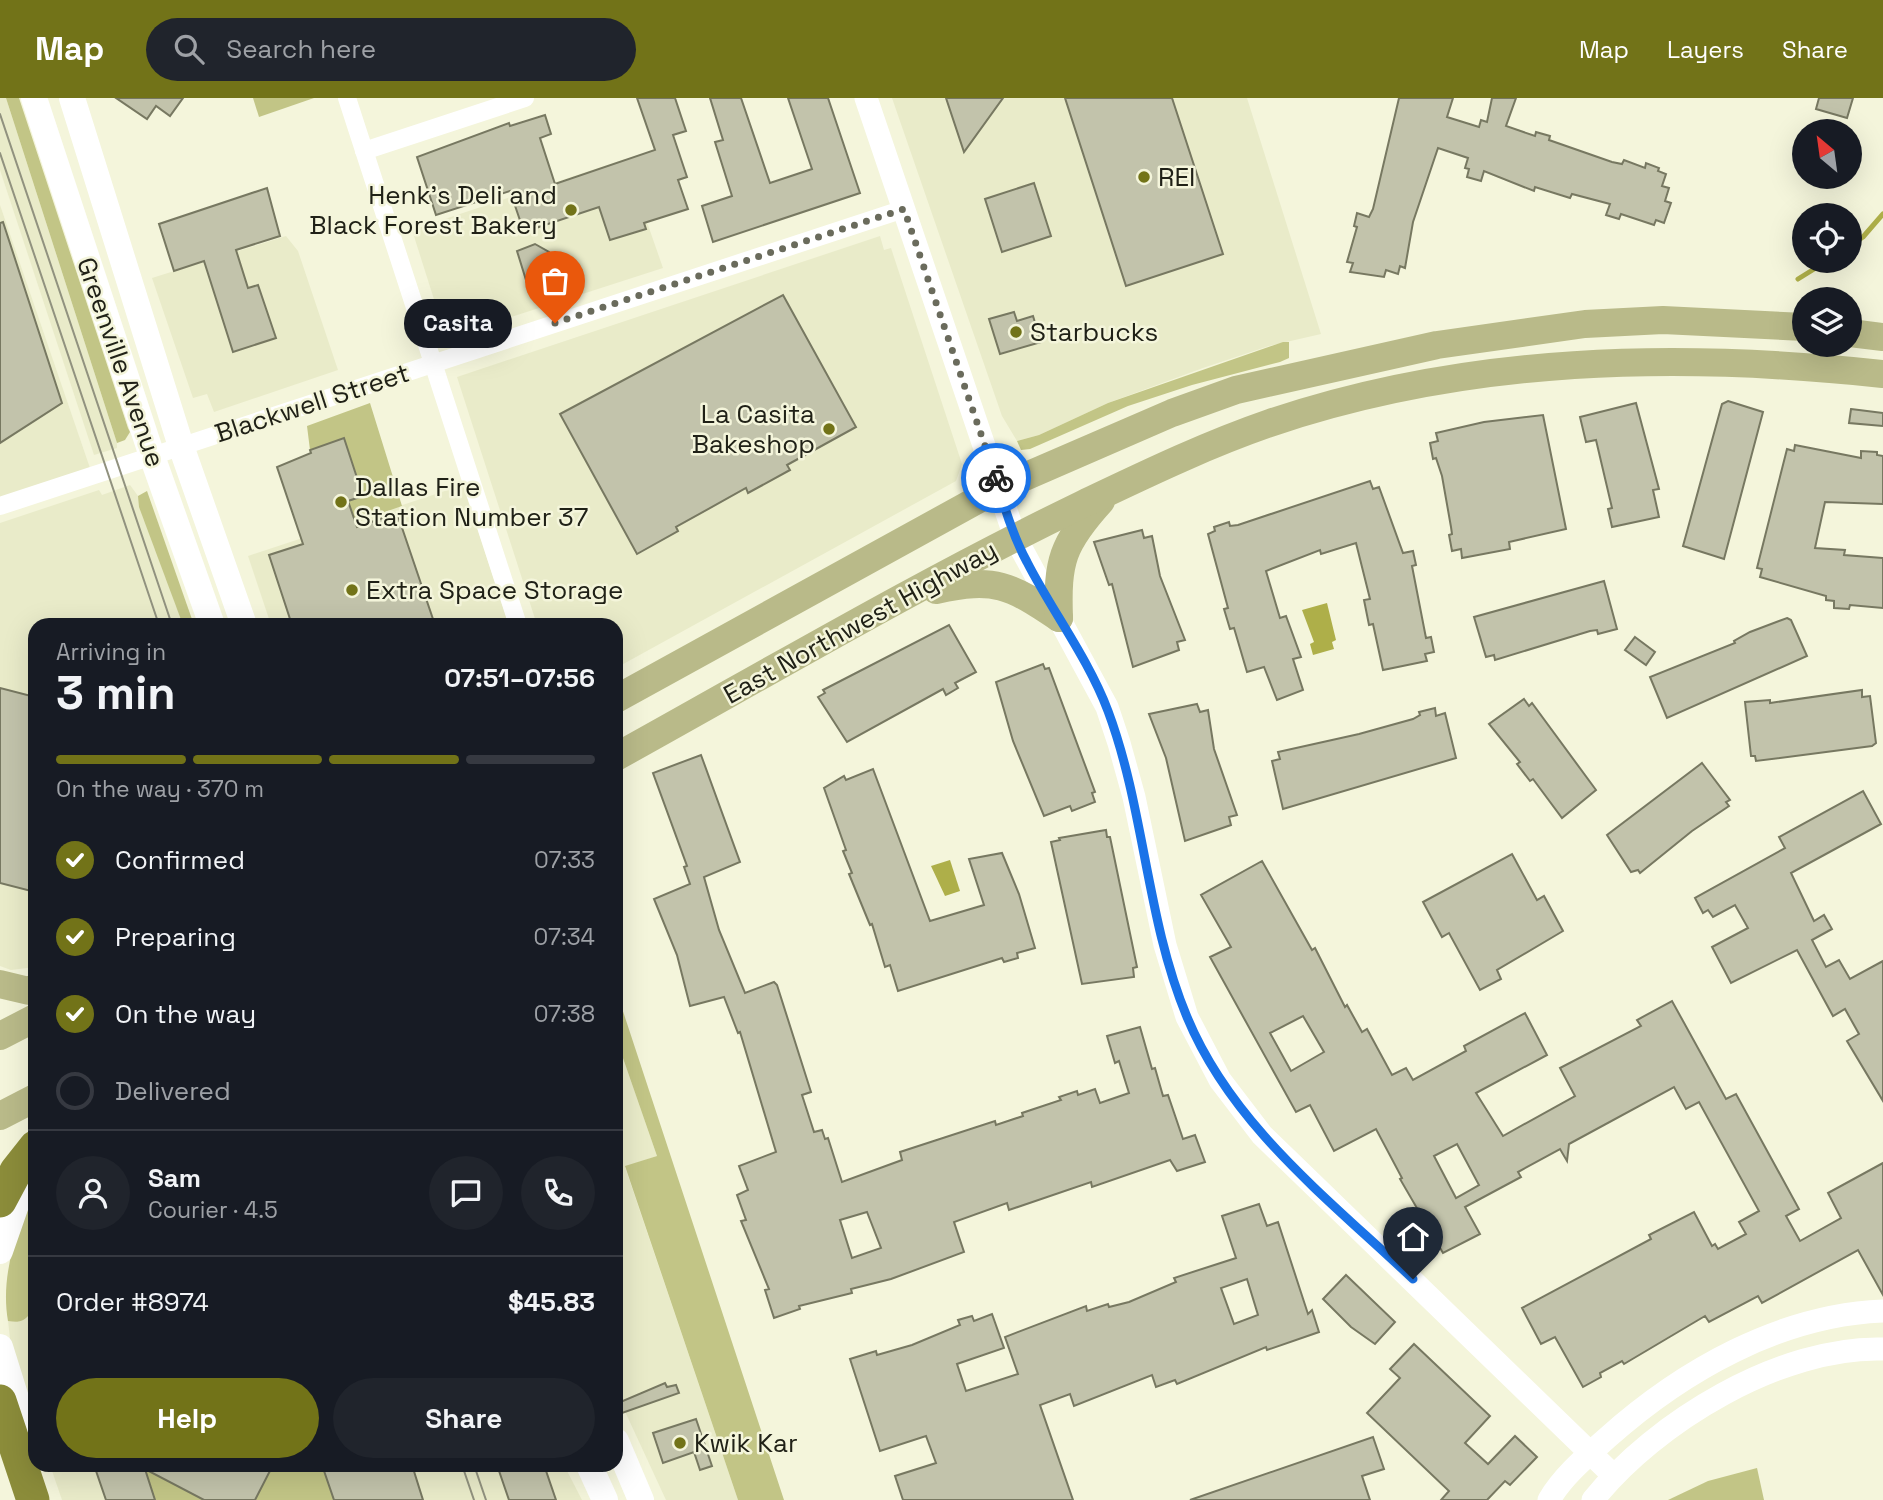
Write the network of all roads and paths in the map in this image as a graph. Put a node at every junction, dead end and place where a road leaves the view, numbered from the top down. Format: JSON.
{"nodes":[{"id":1,"x":72,"y":98,"type":"edge"},
{"id":2,"x":347,"y":98,"type":"edge"},
{"id":3,"x":525,"y":98,"type":"edge"},
{"id":4,"x":866,"y":98,"type":"edge"},
{"id":5,"x":37,"y":111,"type":"edge"},
{"id":6,"x":364,"y":151,"type":"junction"},
{"id":7,"x":904,"y":209,"type":"junction"},
{"id":8,"x":110,"y":218,"type":"junction"},
{"id":9,"x":1792,"y":326,"type":"edge"},
{"id":10,"x":1862,"y":334,"type":"edge"},
{"id":11,"x":1883,"y":337,"type":"edge"},
{"id":12,"x":432,"y":363,"type":"junction"},
{"id":13,"x":1308,"y":372,"type":"junction"},
{"id":14,"x":1883,"y":374,"type":"edge"},
{"id":15,"x":1318,"y":410,"type":"junction"},
{"id":16,"x":181,"y":446,"type":"junction"},
{"id":17,"x":152,"y":456,"type":"junction"},
{"id":18,"x":999,"y":488,"type":"junction"},
{"id":19,"x":1110,"y":492,"type":"junction"},
{"id":20,"x":0,"y":506,"type":"edge"},
{"id":21,"x":1015,"y":537,"type":"junction"},
{"id":22,"x":891,"y":604,"type":"junction"},
{"id":23,"x":210,"y":618,"type":"edge"},
{"id":24,"x":242,"y":618,"type":"edge"},
{"id":25,"x":515,"y":618,"type":"edge"},
{"id":26,"x":1059,"y":618,"type":"junction"},
{"id":27,"x":623,"y":695,"type":"edge"},
{"id":28,"x":623,"y":753,"type":"edge"},
{"id":29,"x":0,"y":984,"type":"edge"},
{"id":30,"x":28,"y":990,"type":"edge"},
{"id":31,"x":28,"y":1022,"type":"edge"},
{"id":32,"x":0,"y":1037,"type":"edge"},
{"id":33,"x":28,"y":1102,"type":"edge"},
{"id":34,"x":0,"y":1116,"type":"edge"},
{"id":35,"x":28,"y":1156,"type":"edge"},
{"id":36,"x":28,"y":1184,"type":"edge"},
{"id":37,"x":0,"y":1201,"type":"edge"},
{"id":38,"x":0,"y":1251,"type":"edge"},
{"id":39,"x":1883,"y":1311,"type":"edge"},
{"id":40,"x":0,"y":1346,"type":"edge"},
{"id":41,"x":1883,"y":1349,"type":"edge"},
{"id":42,"x":0,"y":1401,"type":"edge"},
{"id":43,"x":28,"y":1433,"type":"edge"},
{"id":44,"x":1591,"y":1452,"type":"junction"},
{"id":45,"x":623,"y":1458,"type":"edge"},
{"id":46,"x":0,"y":1466,"type":"edge"},
{"id":47,"x":40,"y":1472,"type":"edge"},
{"id":48,"x":592,"y":1472,"type":"edge"},
{"id":49,"x":1613,"y":1475,"type":"junction"},
{"id":50,"x":15,"y":1500,"type":"edge"},
{"id":51,"x":33,"y":1500,"type":"edge"},
{"id":52,"x":50,"y":1500,"type":"edge"},
{"id":53,"x":605,"y":1500,"type":"edge"},
{"id":54,"x":641,"y":1500,"type":"edge"},
{"id":55,"x":1549,"y":1500,"type":"edge"},
{"id":56,"x":1592,"y":1500,"type":"edge"}],
"edges":[{"from":1,"to":8,"type":"main road","name":"Greenville Avenue"},
{"from":2,"to":6,"type":"street"},
{"from":3,"to":6,"type":"street"},
{"from":4,"to":7,"type":"street"},
{"from":5,"to":8,"type":"main road"},
{"from":5,"to":17,"type":"main road","name":"Greenville Avenue"},
{"from":6,"to":12,"type":"street"},
{"from":7,"to":12,"type":"street","name":"Blackwell Street"},
{"from":7,"to":18,"type":"street"},
{"from":8,"to":16,"type":"main road","name":"Greenville Avenue"},
{"from":9,"to":13,"type":"main road","name":"East Northwest Highway"},
{"from":10,"to":11,"type":"main road"},
{"from":12,"to":16,"type":"street","name":"Blackwell Street"},
{"from":12,"to":25,"type":"street"},
{"from":13,"to":15,"type":"main road"},
{"from":13,"to":18,"type":"main road","name":"East Northwest Highway"},
{"from":14,"to":15,"type":"main road","name":"East Northwest Highway"},
{"from":15,"to":19,"type":"main road","name":"East Northwest Highway"},
{"from":16,"to":17,"type":"street","name":"Blackwell Street"},
{"from":16,"to":24,"type":"main road","name":"Greenville Avenue"},
{"from":17,"to":20,"type":"street","name":"Blackwell Street"},
{"from":17,"to":23,"type":"main road","name":"Greenville Avenue"},
{"from":18,"to":21,"type":"street"},
{"from":18,"to":27,"type":"main road","name":"East Northwest Highway"},
{"from":19,"to":21,"type":"main road","name":"East Northwest Highway"},
{"from":19,"to":26,"type":"main road"},
{"from":21,"to":22,"type":"main road","name":"East Northwest Highway"},
{"from":21,"to":26,"type":"street"},
{"from":22,"to":26,"type":"main road"},
{"from":22,"to":28,"type":"main road","name":"East Northwest Highway"},
{"from":26,"to":44,"type":"street"},
{"from":29,"to":30,"type":"main road"},
{"from":31,"to":32,"type":"main road"},
{"from":33,"to":34,"type":"main road"},
{"from":35,"to":37,"type":"highway"},
{"from":36,"to":38,"type":"main road"},
{"from":39,"to":44,"type":"street"},
{"from":40,"to":43,"type":"main road"},
{"from":41,"to":49,"type":"street"},
{"from":42,"to":51,"type":"highway"},
{"from":44,"to":49,"type":"street"},
{"from":44,"to":55,"type":"street"},
{"from":45,"to":54,"type":"main road"},
{"from":46,"to":50,"type":"highway"},
{"from":47,"to":52,"type":"main road"},
{"from":48,"to":53,"type":"main road"},
{"from":49,"to":56,"type":"street"}]}
